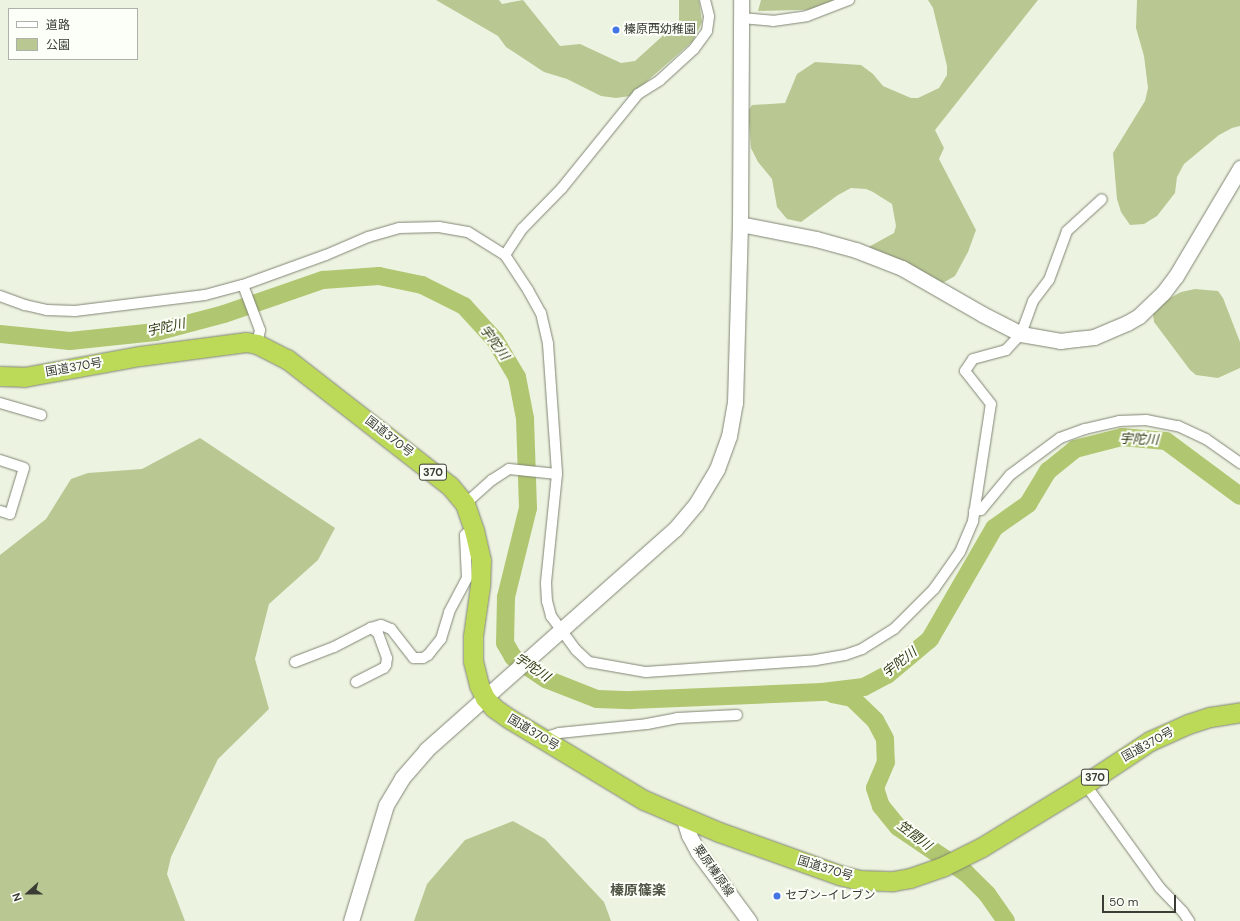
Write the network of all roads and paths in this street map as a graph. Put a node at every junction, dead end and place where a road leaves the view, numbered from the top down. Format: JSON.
{"nodes":[{"id":1,"x":705,"y":0,"type":"edge"},
{"id":2,"x":741,"y":0,"type":"edge"},
{"id":3,"x":849,"y":0,"type":"edge"},
{"id":4,"x":741,"y":18,"type":"junction"},
{"id":5,"x":1240,"y":168,"type":"edge"},
{"id":6,"x":1102,"y":199,"type":"dead end"},
{"id":7,"x":740,"y":224,"type":"junction"},
{"id":8,"x":504,"y":255,"type":"junction"},
{"id":9,"x":244,"y":286,"type":"junction"},
{"id":10,"x":0,"y":296,"type":"edge"},
{"id":11,"x":1021,"y":334,"type":"junction"},
{"id":12,"x":258,"y":336,"type":"junction"},
{"id":13,"x":0,"y":376,"type":"edge"},
{"id":14,"x":0,"y":403,"type":"edge"},
{"id":15,"x":41,"y":415,"type":"dead end"},
{"id":16,"x":0,"y":460,"type":"edge"},
{"id":17,"x":1240,"y":463,"type":"edge"},
{"id":18,"x":553,"y":474,"type":"junction"},
{"id":19,"x":465,"y":504,"type":"junction"},
{"id":20,"x":0,"y":511,"type":"edge"},
{"id":21,"x":974,"y":511,"type":"junction"},
{"id":22,"x":474,"y":530,"type":"junction"},
{"id":23,"x":371,"y":628,"type":"junction"},
{"id":24,"x":558,"y":633,"type":"junction"},
{"id":25,"x":295,"y":662,"type":"dead end"},
{"id":26,"x":356,"y":682,"type":"dead end"},
{"id":27,"x":491,"y":692,"type":"junction"},
{"id":28,"x":1240,"y":712,"type":"edge"},
{"id":29,"x":737,"y":715,"type":"dead end"},
{"id":30,"x":543,"y":738,"type":"junction"},
{"id":31,"x":1085,"y":784,"type":"junction"},
{"id":32,"x":684,"y":818,"type":"junction"},
{"id":33,"x":351,"y":921,"type":"edge"},
{"id":34,"x":749,"y":921,"type":"edge"},
{"id":35,"x":1189,"y":921,"type":"edge"}],
"edges":[{"from":1,"to":8,"type":"street"},
{"from":2,"to":4,"type":"street"},
{"from":3,"to":4,"type":"street"},
{"from":4,"to":7,"type":"street"},
{"from":5,"to":11,"type":"street"},
{"from":6,"to":11,"type":"street"},
{"from":7,"to":11,"type":"street"},
{"from":7,"to":24,"type":"street"},
{"from":8,"to":9,"type":"street"},
{"from":8,"to":18,"type":"street"},
{"from":9,"to":10,"type":"street"},
{"from":9,"to":12,"type":"street"},
{"from":11,"to":21,"type":"street"},
{"from":12,"to":13,"type":"highway","name":"国道370号","number":"370"},
{"from":12,"to":19,"type":"highway","name":"国道370号","number":"370"},
{"from":14,"to":15,"type":"street"},
{"from":16,"to":20,"type":"street"},
{"from":17,"to":21,"type":"street"},
{"from":18,"to":19,"type":"street"},
{"from":18,"to":24,"type":"street"},
{"from":19,"to":22,"type":"highway","name":"国道370号","number":"370"},
{"from":21,"to":24,"type":"street"},
{"from":22,"to":23,"type":"street"},
{"from":22,"to":27,"type":"highway","name":"国道370号","number":"370"},
{"from":23,"to":25,"type":"street"},
{"from":23,"to":26,"type":"street"},
{"from":24,"to":27,"type":"street"},
{"from":27,"to":30,"type":"highway","name":"国道370号","number":"370"},
{"from":27,"to":33,"type":"street"},
{"from":28,"to":31,"type":"highway","name":"国道370号","number":"370"},
{"from":29,"to":30,"type":"street"},
{"from":30,"to":32,"type":"highway","name":"国道370号","number":"370"},
{"from":31,"to":32,"type":"highway","name":"国道370号","number":"370"},
{"from":31,"to":35,"type":"street"},
{"from":32,"to":34,"type":"street","name":"粟原榛原線"}]}
